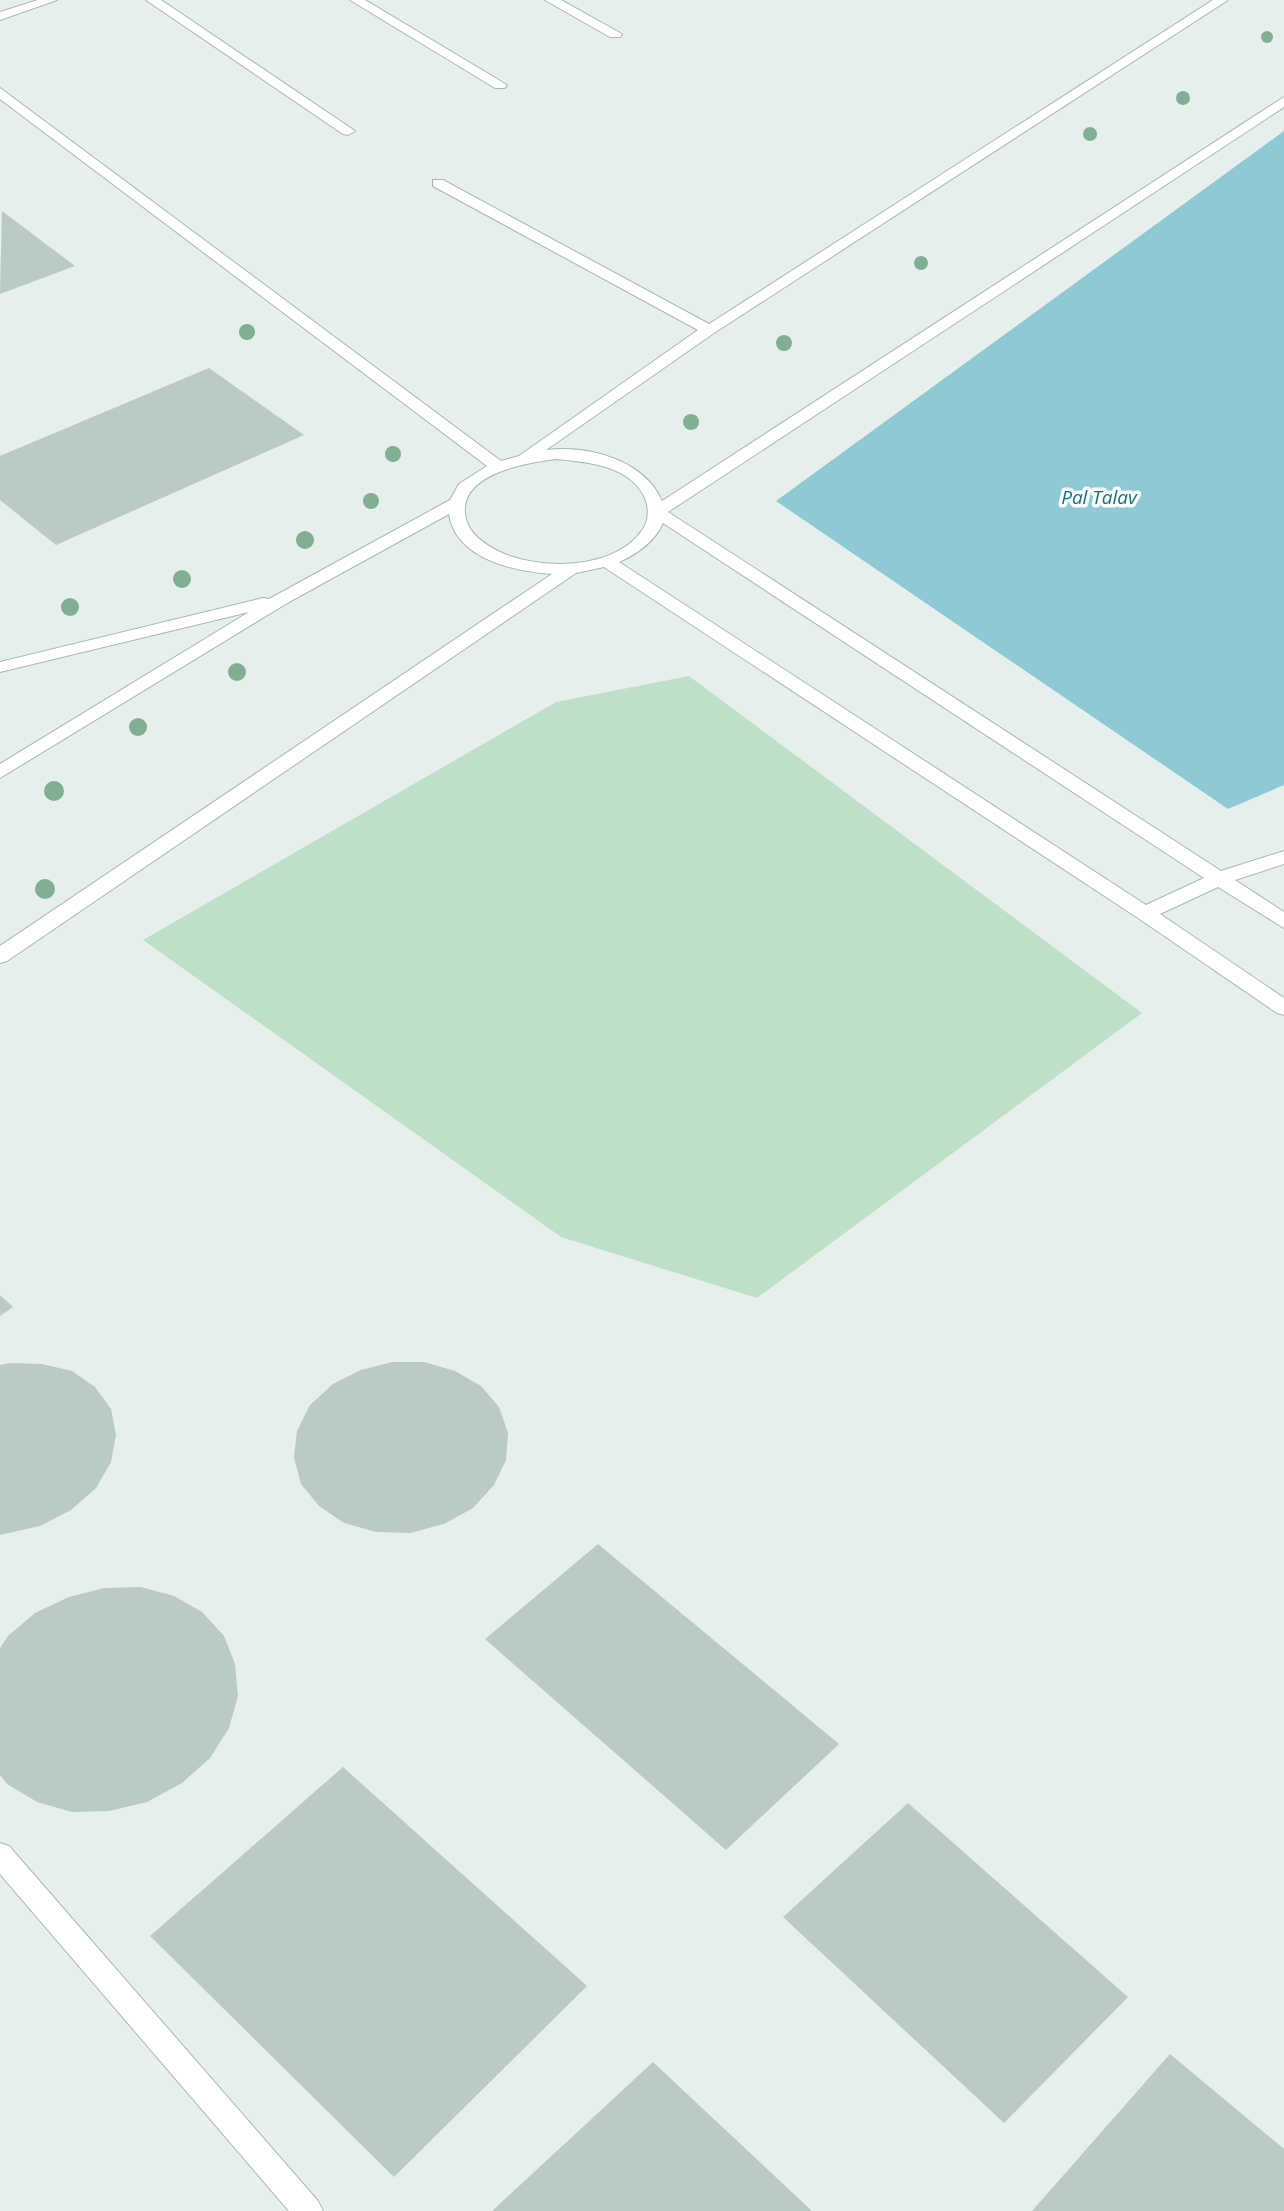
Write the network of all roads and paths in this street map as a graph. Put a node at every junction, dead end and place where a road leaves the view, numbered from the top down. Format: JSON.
{"nodes":[{"id":1,"x":51,"y":0,"type":"edge"},
{"id":2,"x":152,"y":0,"type":"edge"},
{"id":3,"x":356,"y":0,"type":"edge"},
{"id":4,"x":551,"y":0,"type":"edge"},
{"id":5,"x":1222,"y":0,"type":"edge"},
{"id":6,"x":0,"y":16,"type":"edge"},
{"id":7,"x":615,"y":34,"type":"dead end"},
{"id":8,"x":500,"y":85,"type":"dead end"},
{"id":9,"x":0,"y":92,"type":"edge"},
{"id":10,"x":1284,"y":101,"type":"edge"},
{"id":11,"x":348,"y":131,"type":"dead end"},
{"id":12,"x":438,"y":183,"type":"dead end"},
{"id":13,"x":709,"y":330,"type":"junction"},
{"id":14,"x":526,"y":457,"type":"junction"},
{"id":15,"x":498,"y":466,"type":"junction"},
{"id":16,"x":460,"y":501,"type":"junction"},
{"id":17,"x":657,"y":512,"type":"junction"},
{"id":18,"x":606,"y":561,"type":"junction"},
{"id":19,"x":572,"y":568,"type":"junction"},
{"id":20,"x":283,"y":598,"type":"junction"},
{"id":21,"x":0,"y":667,"type":"edge"},
{"id":22,"x":0,"y":772,"type":"edge"},
{"id":23,"x":1284,"y":857,"type":"edge"},
{"id":24,"x":1221,"y":878,"type":"junction"},
{"id":25,"x":1145,"y":913,"type":"junction"},
{"id":26,"x":1284,"y":921,"type":"edge"},
{"id":27,"x":0,"y":956,"type":"edge"},
{"id":28,"x":1284,"y":1009,"type":"edge"},
{"id":29,"x":0,"y":1855,"type":"edge"},
{"id":30,"x":308,"y":2211,"type":"edge"}],
"edges":[{"from":1,"to":6,"type":"street"},
{"from":2,"to":11,"type":"street"},
{"from":3,"to":8,"type":"street"},
{"from":4,"to":7,"type":"street"},
{"from":5,"to":13,"type":"street"},
{"from":9,"to":15,"type":"street"},
{"from":10,"to":17,"type":"street"},
{"from":12,"to":13,"type":"street"},
{"from":13,"to":14,"type":"street"},
{"from":14,"to":15,"type":"street"},
{"from":14,"to":17,"type":"street"},
{"from":15,"to":16,"type":"street"},
{"from":16,"to":19,"type":"street"},
{"from":16,"to":20,"type":"street"},
{"from":17,"to":18,"type":"street"},
{"from":17,"to":24,"type":"street"},
{"from":18,"to":19,"type":"street"},
{"from":18,"to":25,"type":"street"},
{"from":19,"to":27,"type":"street"},
{"from":20,"to":21,"type":"street"},
{"from":20,"to":22,"type":"street"},
{"from":23,"to":24,"type":"street"},
{"from":24,"to":25,"type":"street"},
{"from":24,"to":26,"type":"street"},
{"from":25,"to":28,"type":"street"},
{"from":29,"to":30,"type":"street"}]}
